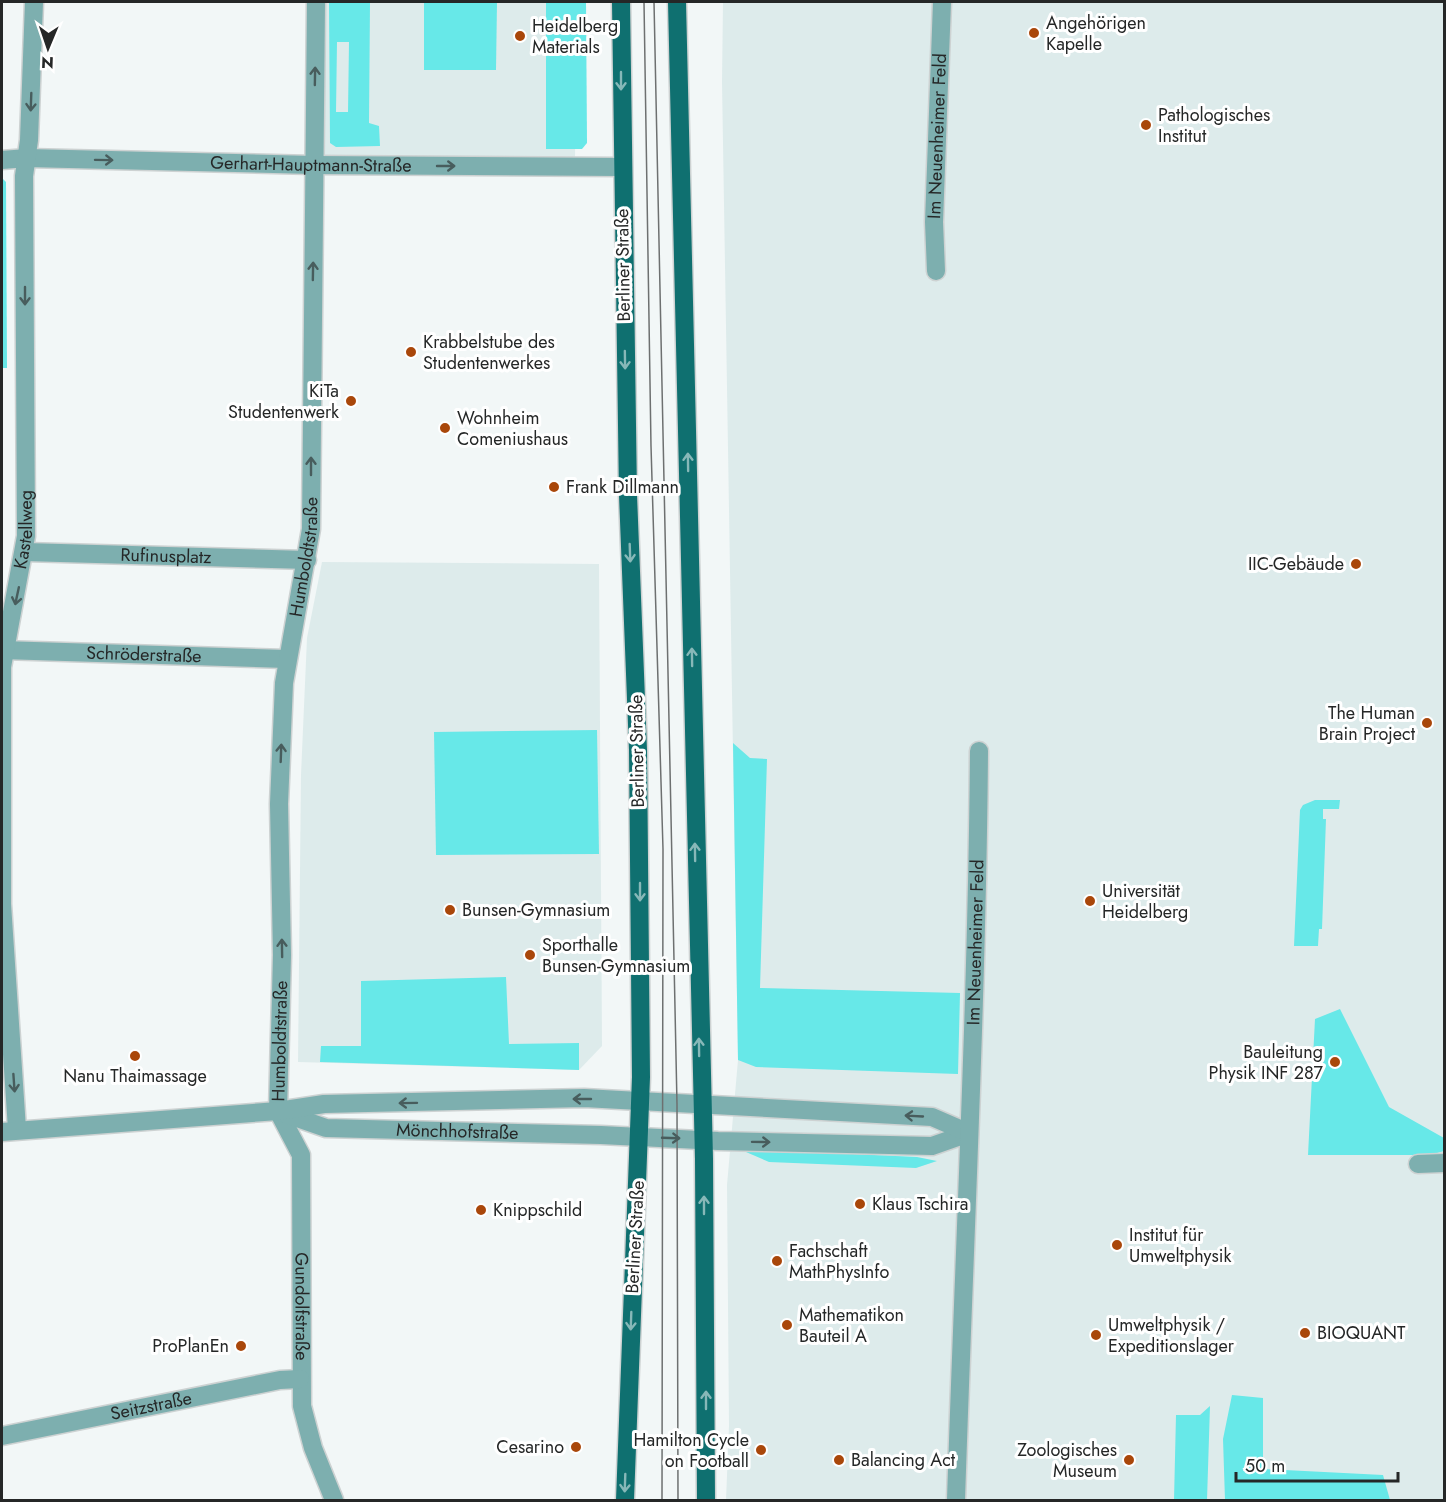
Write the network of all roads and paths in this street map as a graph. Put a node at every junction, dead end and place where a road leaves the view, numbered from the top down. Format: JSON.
{"nodes":[{"id":1,"x":34,"y":2,"type":"edge"},
{"id":2,"x":316,"y":2,"type":"edge"},
{"id":3,"x":621,"y":2,"type":"edge"},
{"id":4,"x":677,"y":2,"type":"edge"},
{"id":5,"x":942,"y":2,"type":"edge"},
{"id":6,"x":27,"y":158,"type":"junction"},
{"id":7,"x":2,"y":160,"type":"edge"},
{"id":8,"x":313,"y":165,"type":"junction"},
{"id":9,"x":621,"y":167,"type":"junction"},
{"id":10,"x":936,"y":271,"type":"dead end"},
{"id":11,"x":25,"y":552,"type":"junction"},
{"id":12,"x":307,"y":560,"type":"junction"},
{"id":13,"x":3,"y":650,"type":"edge"},
{"id":14,"x":286,"y":658,"type":"junction"},
{"id":15,"x":979,"y":751,"type":"dead end"},
{"id":16,"x":640,"y":1102,"type":"junction"},
{"id":17,"x":701,"y":1105,"type":"junction"},
{"id":18,"x":278,"y":1111,"type":"junction"},
{"id":19,"x":9,"y":1131,"type":"edge"},
{"id":20,"x":969,"y":1133,"type":"junction"},
{"id":21,"x":640,"y":1137,"type":"junction"},
{"id":22,"x":702,"y":1140,"type":"junction"},
{"id":23,"x":1444,"y":1163,"type":"edge"},
{"id":24,"x":1418,"y":1164,"type":"dead end"},
{"id":25,"x":300,"y":1378,"type":"junction"},
{"id":26,"x":2,"y":1436,"type":"edge"},
{"id":27,"x":334,"y":1500,"type":"edge"},
{"id":28,"x":625,"y":1500,"type":"edge"},
{"id":29,"x":706,"y":1500,"type":"edge"},
{"id":30,"x":956,"y":1500,"type":"edge"}],
"edges":[{"from":1,"to":6,"type":"street","name":"Kastellweg","one_way":true},
{"from":8,"to":2,"type":"street","name":"Humboldtstraße","one_way":true},
{"from":3,"to":9,"type":"main road","name":"Berliner Straße","one_way":true},
{"from":17,"to":4,"type":"main road","one_way":true},
{"from":5,"to":10,"type":"street","name":"Im Neuenheimer Feld"},
{"from":6,"to":7,"type":"street","name":"Gerhart-Hauptmann-Straße"},
{"from":6,"to":8,"type":"street","name":"Gerhart-Hauptmann-Straße","one_way":true},
{"from":6,"to":11,"type":"street","name":"Kastellweg","one_way":true},
{"from":8,"to":9,"type":"street","name":"Gerhart-Hauptmann-Straße","one_way":true},
{"from":12,"to":8,"type":"street","name":"Humboldtstraße","one_way":true},
{"from":9,"to":16,"type":"main road","name":"Berliner Straße","one_way":true},
{"from":11,"to":12,"type":"street","name":"Rufinusplatz"},
{"from":11,"to":13,"type":"street","name":"Kastellweg","one_way":true},
{"from":12,"to":14,"type":"street","name":"Humboldtstraße"},
{"from":13,"to":14,"type":"street","name":"Schröderstraße"},
{"from":13,"to":19,"type":"street","name":"Kastellweg","one_way":true},
{"from":18,"to":14,"type":"street","name":"Humboldtstraße","one_way":true},
{"from":15,"to":20,"type":"street","name":"Im Neuenheimer Feld"},
{"from":16,"to":17,"type":"street","name":"Mönchhofstraße"},
{"from":16,"to":18,"type":"street","name":"Mönchhofstraße","one_way":true},
{"from":16,"to":21,"type":"main road","name":"Berliner Straße"},
{"from":20,"to":17,"type":"street","one_way":true},
{"from":17,"to":22,"type":"main road"},
{"from":18,"to":19,"type":"street","name":"Mönchhofstraße"},
{"from":18,"to":21,"type":"street","name":"Mönchhofstraße"},
{"from":18,"to":25,"type":"street","name":"Gundolfstraße"},
{"from":22,"to":20,"type":"street","one_way":true},
{"from":20,"to":30,"type":"street","name":"Im Neuenheimer Feld"},
{"from":21,"to":22,"type":"street","name":"Mönchhofstraße","one_way":true},
{"from":21,"to":28,"type":"main road","name":"Berliner Straße","one_way":true},
{"from":29,"to":22,"type":"main road","one_way":true},
{"from":23,"to":24,"type":"street"},
{"from":25,"to":26,"type":"street","name":"Seitzstraße"},
{"from":25,"to":27,"type":"street","name":"Gundolfstraße"}]}
